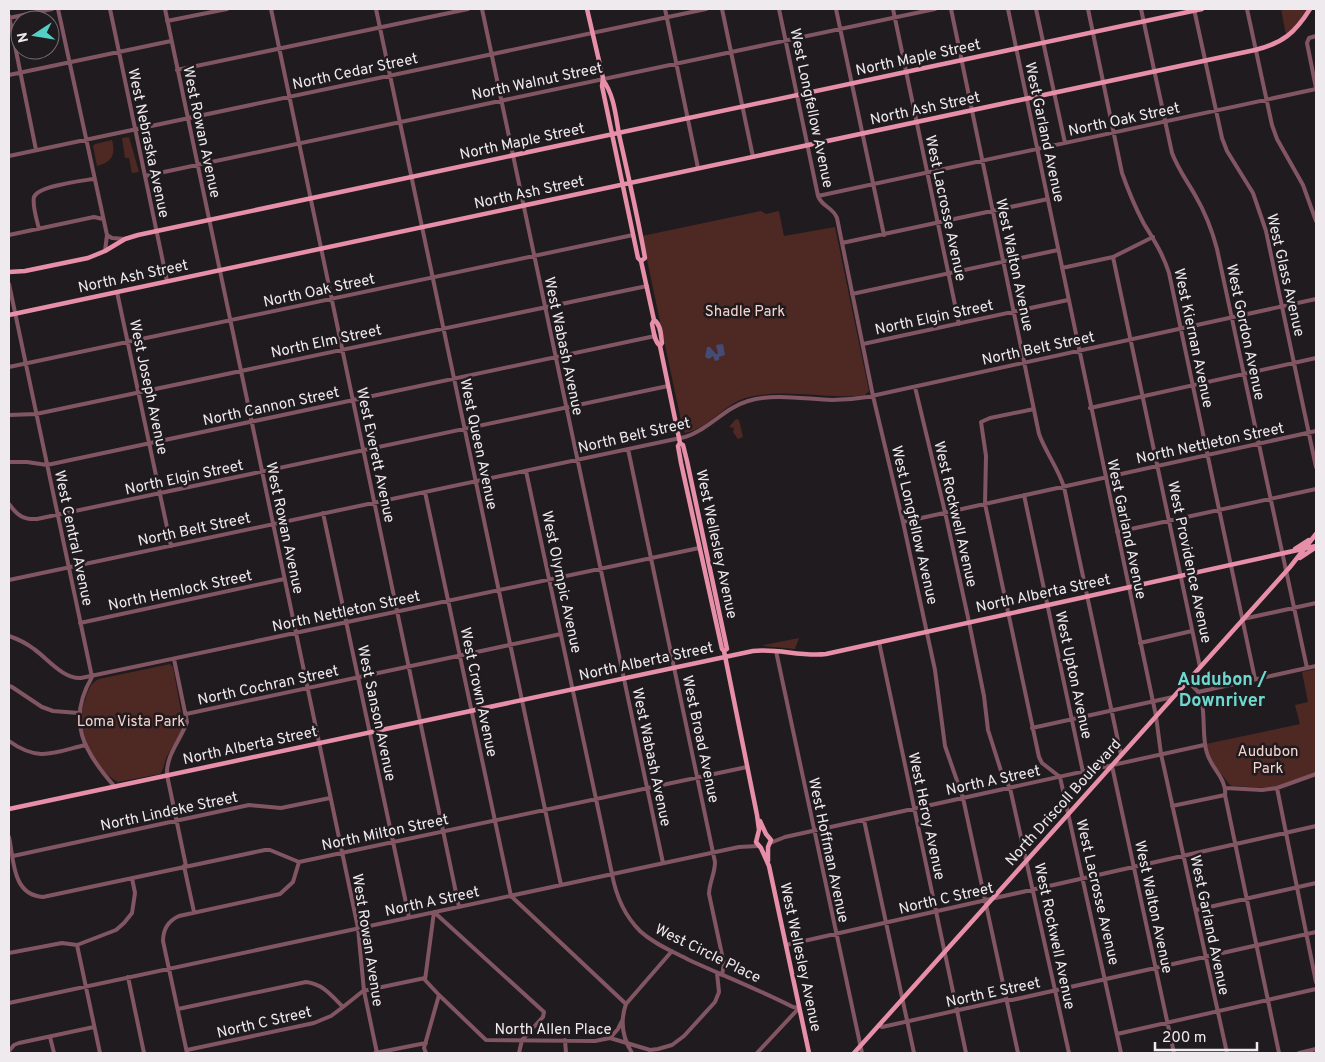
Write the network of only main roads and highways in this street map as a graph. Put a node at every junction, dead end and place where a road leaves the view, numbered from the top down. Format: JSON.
{"nodes":[{"id":1,"x":587,"y":9,"type":"edge"},
{"id":2,"x":1202,"y":9,"type":"edge"},
{"id":3,"x":1310,"y":9,"type":"edge"},
{"id":4,"x":1194,"y":10,"type":"edge"},
{"id":5,"x":603,"y":78,"type":"junction"},
{"id":6,"x":619,"y":133,"type":"junction"},
{"id":7,"x":613,"y":135,"type":"junction"},
{"id":8,"x":630,"y":183,"type":"junction"},
{"id":9,"x":623,"y":185,"type":"junction"},
{"id":10,"x":643,"y":259,"type":"junction"},
{"id":11,"x":9,"y":272,"type":"edge"},
{"id":12,"x":9,"y":315,"type":"edge"},
{"id":13,"x":654,"y":320,"type":"junction"},
{"id":14,"x":660,"y":346,"type":"junction"},
{"id":15,"x":679,"y":440,"type":"junction"},
{"id":16,"x":1316,"y":534,"type":"edge"},
{"id":17,"x":1316,"y":547,"type":"edge"},
{"id":18,"x":1304,"y":549,"type":"junction"},
{"id":19,"x":1289,"y":552,"type":"junction"},
{"id":20,"x":702,"y":558,"type":"junction"},
{"id":21,"x":1290,"y":567,"type":"junction"},
{"id":22,"x":710,"y":573,"type":"junction"},
{"id":23,"x":708,"y":587,"type":"junction"},
{"id":24,"x":724,"y":651,"type":"junction"},
{"id":25,"x":726,"y":657,"type":"junction"},
{"id":26,"x":9,"y":809,"type":"edge"},
{"id":27,"x":757,"y":815,"type":"junction"},
{"id":28,"x":767,"y":835,"type":"junction"},
{"id":29,"x":757,"y":837,"type":"junction"},
{"id":30,"x":769,"y":845,"type":"junction"},
{"id":31,"x":759,"y":847,"type":"junction"},
{"id":32,"x":769,"y":866,"type":"junction"},
{"id":33,"x":809,"y":1053,"type":"edge"},
{"id":34,"x":854,"y":1053,"type":"edge"}],
"edges":[{"from":1,"to":5,"type":"main road","name":"West Wellesley Avenue"},
{"from":2,"to":4,"type":"main road","name":"North Maple Street"},
{"from":3,"to":8,"type":"main road","name":"North Ash Street"},
{"from":4,"to":6,"type":"main road","name":"North Maple Street"},
{"from":5,"to":6,"type":"main road","name":"West Wellesley Avenue"},
{"from":5,"to":7,"type":"main road","name":"West Wellesley Avenue"},
{"from":6,"to":7,"type":"main road","name":"North Maple Street"},
{"from":6,"to":8,"type":"main road","name":"West Wellesley Avenue"},
{"from":7,"to":9,"type":"main road","name":"West Wellesley Avenue"},
{"from":7,"to":11,"type":"main road","name":"North Maple Street"},
{"from":8,"to":9,"type":"main road","name":"North Ash Street"},
{"from":8,"to":10,"type":"main road","name":"West Wellesley Avenue"},
{"from":9,"to":10,"type":"main road","name":"West Wellesley Avenue"},
{"from":9,"to":12,"type":"main road","name":"North Ash Street"},
{"from":10,"to":13,"type":"main road","name":"West Wellesley Avenue"},
{"from":13,"to":14,"type":"main road","name":"West Wellesley Avenue"},
{"from":13,"to":14,"type":"main road","name":"West Wellesley Avenue"},
{"from":14,"to":15,"type":"main road","name":"West Wellesley Avenue"},
{"from":15,"to":20,"type":"main road","name":"West Wellesley Avenue"},
{"from":15,"to":22,"type":"main road","name":"West Wellesley Avenue"},
{"from":16,"to":18,"type":"main road","name":"North Driscoll Boulevard"},
{"from":16,"to":19,"type":"main road","name":"North Alberta Street"},
{"from":17,"to":18,"type":"main road","name":"North Alberta Street"},
{"from":17,"to":21,"type":"main road","name":"North Driscoll Boulevard"},
{"from":18,"to":19,"type":"main road","name":"North Alberta Street"},
{"from":18,"to":21,"type":"main road","name":"North Driscoll Boulevard"},
{"from":19,"to":25,"type":"main road","name":"North Alberta Street"},
{"from":20,"to":22,"type":"main road"},
{"from":20,"to":23,"type":"main road","name":"West Wellesley Avenue"},
{"from":21,"to":34,"type":"main road","name":"North Driscoll Boulevard"},
{"from":22,"to":23,"type":"main road"},
{"from":22,"to":24,"type":"main road","name":"West Wellesley Avenue"},
{"from":23,"to":24,"type":"main road","name":"West Wellesley Avenue"},
{"from":24,"to":25,"type":"main road","name":"West Wellesley Avenue"},
{"from":25,"to":26,"type":"main road","name":"North Alberta Street"},
{"from":25,"to":27,"type":"main road","name":"West Wellesley Avenue"},
{"from":27,"to":28,"type":"main road","name":"West Wellesley Avenue"},
{"from":27,"to":29,"type":"main road","name":"West Wellesley Avenue"},
{"from":28,"to":29,"type":"main road"},
{"from":28,"to":30,"type":"main road","name":"West Wellesley Avenue"},
{"from":29,"to":31,"type":"main road","name":"West Wellesley Avenue"},
{"from":30,"to":31,"type":"main road"},
{"from":30,"to":32,"type":"main road","name":"West Wellesley Avenue"},
{"from":31,"to":32,"type":"main road","name":"West Wellesley Avenue"},
{"from":32,"to":33,"type":"main road","name":"West Wellesley Avenue"}]}
